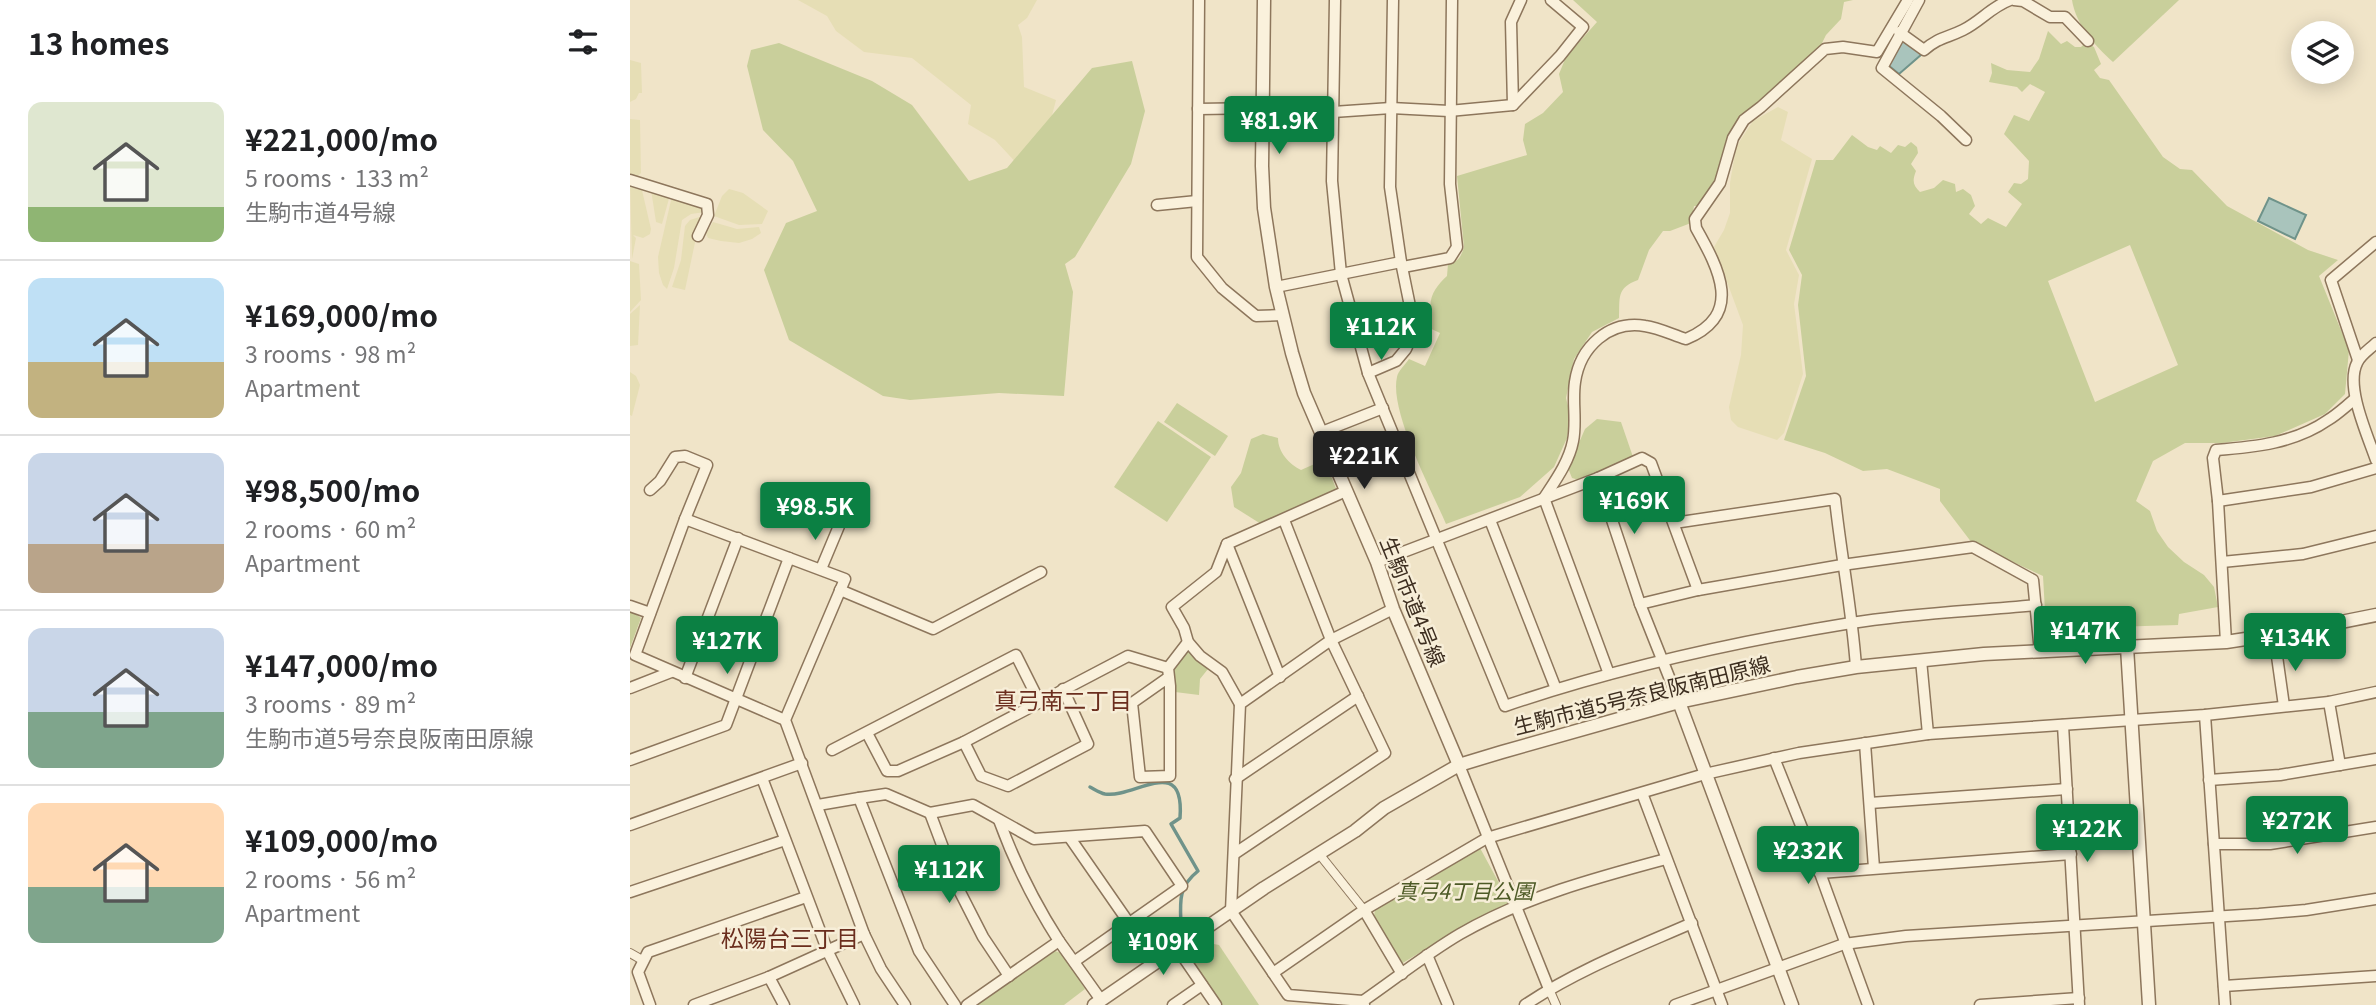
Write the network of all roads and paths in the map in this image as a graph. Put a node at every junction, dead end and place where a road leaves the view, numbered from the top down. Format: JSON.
{"nodes":[{"id":1,"x":1199,"y":0,"type":"edge"},
{"id":2,"x":1264,"y":0,"type":"edge"},
{"id":3,"x":1335,"y":0,"type":"edge"},
{"id":4,"x":1393,"y":0,"type":"edge"},
{"id":5,"x":1452,"y":0,"type":"edge"},
{"id":6,"x":1521,"y":0,"type":"edge"},
{"id":7,"x":1551,"y":0,"type":"edge"},
{"id":8,"x":1908,"y":0,"type":"edge"},
{"id":9,"x":1919,"y":0,"type":"edge"},
{"id":10,"x":2012,"y":0,"type":"edge"},
{"id":11,"x":1899,"y":32,"type":"junction"},
{"id":12,"x":2088,"y":41,"type":"dead end"},
{"id":13,"x":1513,"y":105,"type":"junction"},
{"id":14,"x":1263,"y":108,"type":"junction"},
{"id":15,"x":1391,"y":108,"type":"junction"},
{"id":16,"x":1198,"y":109,"type":"junction"},
{"id":17,"x":1449,"y":111,"type":"junction"},
{"id":18,"x":1333,"y":112,"type":"junction"},
{"id":19,"x":1966,"y":139,"type":"dead end"},
{"id":20,"x":630,"y":180,"type":"edge"},
{"id":21,"x":1197,"y":201,"type":"junction"},
{"id":22,"x":1157,"y":205,"type":"dead end"},
{"id":23,"x":698,"y":236,"type":"dead end"},
{"id":24,"x":2376,"y":242,"type":"edge"},
{"id":25,"x":1402,"y":265,"type":"junction"},
{"id":26,"x":1340,"y":274,"type":"junction"},
{"id":27,"x":1276,"y":287,"type":"junction"},
{"id":28,"x":1283,"y":315,"type":"junction"},
{"id":29,"x":2376,"y":343,"type":"edge"},
{"id":30,"x":2358,"y":360,"type":"junction"},
{"id":31,"x":1368,"y":373,"type":"junction"},
{"id":32,"x":2355,"y":399,"type":"junction"},
{"id":33,"x":1383,"y":408,"type":"junction"},
{"id":34,"x":1322,"y":432,"type":"junction"},
{"id":35,"x":2376,"y":460,"type":"edge"},
{"id":36,"x":2376,"y":468,"type":"edge"},
{"id":37,"x":1598,"y":478,"type":"junction"},
{"id":38,"x":650,"y":489,"type":"dead end"},
{"id":39,"x":1346,"y":491,"type":"junction"},
{"id":40,"x":1544,"y":498,"type":"junction"},
{"id":41,"x":2218,"y":501,"type":"junction"},
{"id":42,"x":685,"y":519,"type":"junction"},
{"id":43,"x":1284,"y":520,"type":"junction"},
{"id":44,"x":1489,"y":520,"type":"junction"},
{"id":45,"x":1674,"y":523,"type":"junction"},
{"id":46,"x":839,"y":526,"type":"dead end"},
{"id":47,"x":2376,"y":536,"type":"edge"},
{"id":48,"x":738,"y":538,"type":"junction"},
{"id":49,"x":1436,"y":540,"type":"junction"},
{"id":50,"x":1227,"y":544,"type":"junction"},
{"id":51,"x":789,"y":558,"type":"junction"},
{"id":52,"x":1377,"y":562,"type":"junction"},
{"id":53,"x":2222,"y":562,"type":"junction"},
{"id":54,"x":1842,"y":565,"type":"junction"},
{"id":55,"x":821,"y":569,"type":"junction"},
{"id":56,"x":1041,"y":572,"type":"dead end"},
{"id":57,"x":840,"y":590,"type":"junction"},
{"id":58,"x":1698,"y":590,"type":"junction"},
{"id":59,"x":1640,"y":604,"type":"junction"},
{"id":60,"x":2036,"y":605,"type":"junction"},
{"id":61,"x":630,"y":606,"type":"edge"},
{"id":62,"x":1393,"y":609,"type":"junction"},
{"id":63,"x":650,"y":613,"type":"junction"},
{"id":64,"x":2376,"y":615,"type":"edge"},
{"id":65,"x":1852,"y":622,"type":"junction"},
{"id":66,"x":2274,"y":635,"type":"junction"},
{"id":67,"x":1331,"y":640,"type":"junction"},
{"id":68,"x":1188,"y":642,"type":"junction"},
{"id":69,"x":2226,"y":642,"type":"junction"},
{"id":70,"x":2127,"y":647,"type":"junction"},
{"id":71,"x":2040,"y":652,"type":"junction"},
{"id":72,"x":1661,"y":660,"type":"junction"},
{"id":73,"x":1921,"y":660,"type":"junction"},
{"id":74,"x":1856,"y":667,"type":"junction"},
{"id":75,"x":671,"y":672,"type":"junction"},
{"id":76,"x":1168,"y":673,"type":"junction"},
{"id":77,"x":1609,"y":674,"type":"junction"},
{"id":78,"x":1280,"y":677,"type":"junction"},
{"id":79,"x":685,"y":678,"type":"junction"},
{"id":80,"x":630,"y":688,"type":"edge"},
{"id":81,"x":1063,"y":689,"type":"junction"},
{"id":82,"x":1556,"y":689,"type":"junction"},
{"id":83,"x":2376,"y":692,"type":"edge"},
{"id":84,"x":1358,"y":696,"type":"junction"},
{"id":85,"x":735,"y":698,"type":"junction"},
{"id":86,"x":1039,"y":701,"type":"junction"},
{"id":87,"x":1679,"y":702,"type":"junction"},
{"id":88,"x":2329,"y":702,"type":"junction"},
{"id":89,"x":1240,"y":704,"type":"junction"},
{"id":90,"x":2284,"y":706,"type":"junction"},
{"id":91,"x":2205,"y":715,"type":"junction"},
{"id":92,"x":785,"y":720,"type":"junction"},
{"id":93,"x":2132,"y":721,"type":"junction"},
{"id":94,"x":2063,"y":725,"type":"junction"},
{"id":95,"x":867,"y":733,"type":"junction"},
{"id":96,"x":1928,"y":734,"type":"junction"},
{"id":97,"x":964,"y":742,"type":"junction"},
{"id":98,"x":1865,"y":743,"type":"junction"},
{"id":99,"x":832,"y":750,"type":"dead end"},
{"id":100,"x":1774,"y":758,"type":"junction"},
{"id":101,"x":2376,"y":759,"type":"edge"},
{"id":102,"x":630,"y":760,"type":"edge"},
{"id":103,"x":802,"y":763,"type":"junction"},
{"id":104,"x":1459,"y":765,"type":"junction"},
{"id":105,"x":2340,"y":765,"type":"junction"},
{"id":106,"x":1704,"y":774,"type":"junction"},
{"id":107,"x":762,"y":778,"type":"junction"},
{"id":108,"x":1235,"y":779,"type":"junction"},
{"id":109,"x":2209,"y":780,"type":"junction"},
{"id":110,"x":2067,"y":789,"type":"junction"},
{"id":111,"x":1642,"y":793,"type":"junction"},
{"id":112,"x":859,"y":798,"type":"junction"},
{"id":113,"x":1870,"y":803,"type":"junction"},
{"id":114,"x":818,"y":806,"type":"junction"},
{"id":115,"x":930,"y":813,"type":"junction"},
{"id":116,"x":999,"y":820,"type":"junction"},
{"id":117,"x":630,"y":825,"type":"edge"},
{"id":118,"x":2376,"y":827,"type":"edge"},
{"id":119,"x":1070,"y":838,"type":"junction"},
{"id":120,"x":1487,"y":838,"type":"junction"},
{"id":121,"x":785,"y":840,"type":"junction"},
{"id":122,"x":2214,"y":844,"type":"junction"},
{"id":123,"x":1234,"y":854,"type":"junction"},
{"id":124,"x":2071,"y":854,"type":"junction"},
{"id":125,"x":1320,"y":855,"type":"junction"},
{"id":126,"x":1666,"y":859,"type":"junction"},
{"id":127,"x":1874,"y":868,"type":"junction"},
{"id":128,"x":1820,"y":873,"type":"junction"},
{"id":129,"x":630,"y":892,"type":"edge"},
{"id":130,"x":806,"y":897,"type":"junction"},
{"id":131,"x":2376,"y":899,"type":"edge"},
{"id":132,"x":1514,"y":906,"type":"junction"},
{"id":133,"x":1231,"y":911,"type":"junction"},
{"id":134,"x":1364,"y":911,"type":"junction"},
{"id":135,"x":2220,"y":915,"type":"junction"},
{"id":136,"x":2143,"y":920,"type":"junction"},
{"id":137,"x":1129,"y":923,"type":"junction"},
{"id":138,"x":1692,"y":923,"type":"junction"},
{"id":139,"x":2075,"y":924,"type":"junction"},
{"id":140,"x":864,"y":934,"type":"junction"},
{"id":141,"x":1059,"y":941,"type":"junction"},
{"id":142,"x":1844,"y":944,"type":"junction"},
{"id":143,"x":1177,"y":948,"type":"junction"},
{"id":144,"x":828,"y":952,"type":"junction"},
{"id":145,"x":630,"y":953,"type":"edge"},
{"id":146,"x":1427,"y":955,"type":"junction"},
{"id":147,"x":644,"y":961,"type":"junction"},
{"id":148,"x":1074,"y":961,"type":"junction"},
{"id":149,"x":1778,"y":967,"type":"junction"},
{"id":150,"x":1273,"y":973,"type":"junction"},
{"id":151,"x":1402,"y":974,"type":"junction"},
{"id":152,"x":1009,"y":976,"type":"junction"},
{"id":153,"x":2376,"y":976,"type":"edge"},
{"id":154,"x":769,"y":977,"type":"junction"},
{"id":155,"x":1202,"y":985,"type":"junction"},
{"id":156,"x":2224,"y":986,"type":"junction"},
{"id":157,"x":1549,"y":989,"type":"junction"},
{"id":158,"x":1716,"y":989,"type":"junction"},
{"id":159,"x":2079,"y":1001,"type":"edge"},
{"id":160,"x":713,"y":1002,"type":"edge"},
{"id":161,"x":1098,"y":1002,"type":"edge"},
{"id":162,"x":1364,"y":1003,"type":"edge"},
{"id":163,"x":650,"y":1005,"type":"edge"},
{"id":164,"x":694,"y":1005,"type":"edge"},
{"id":165,"x":785,"y":1005,"type":"edge"},
{"id":166,"x":854,"y":1005,"type":"edge"},
{"id":167,"x":905,"y":1005,"type":"edge"},
{"id":168,"x":955,"y":1005,"type":"edge"},
{"id":169,"x":967,"y":1005,"type":"edge"},
{"id":170,"x":1173,"y":1005,"type":"edge"},
{"id":171,"x":1216,"y":1005,"type":"edge"},
{"id":172,"x":1448,"y":1005,"type":"edge"},
{"id":173,"x":1525,"y":1005,"type":"edge"},
{"id":174,"x":1556,"y":1005,"type":"edge"},
{"id":175,"x":1675,"y":1005,"type":"edge"},
{"id":176,"x":1722,"y":1005,"type":"edge"},
{"id":177,"x":1792,"y":1005,"type":"edge"},
{"id":178,"x":1868,"y":1005,"type":"edge"},
{"id":179,"x":1980,"y":1005,"type":"edge"},
{"id":180,"x":2149,"y":1005,"type":"edge"},
{"id":181,"x":2225,"y":1005,"type":"edge"}],
"edges":[{"from":1,"to":16,"type":"street"},
{"from":2,"to":14,"type":"street","name":"生駒市道4号線"},
{"from":3,"to":18,"type":"street"},
{"from":4,"to":15,"type":"street"},
{"from":5,"to":17,"type":"street"},
{"from":6,"to":13,"type":"street"},
{"from":7,"to":13,"type":"street"},
{"from":8,"to":40,"type":"street"},
{"from":9,"to":11,"type":"street"},
{"from":10,"to":11,"type":"street"},
{"from":10,"to":12,"type":"street"},
{"from":11,"to":19,"type":"street"},
{"from":13,"to":17,"type":"street"},
{"from":14,"to":16,"type":"street"},
{"from":14,"to":18,"type":"street"},
{"from":14,"to":27,"type":"street","name":"生駒市道4号線"},
{"from":15,"to":17,"type":"street"},
{"from":15,"to":18,"type":"street"},
{"from":15,"to":25,"type":"street"},
{"from":16,"to":21,"type":"street"},
{"from":17,"to":25,"type":"street"},
{"from":18,"to":26,"type":"street"},
{"from":20,"to":23,"type":"street"},
{"from":21,"to":22,"type":"street"},
{"from":21,"to":28,"type":"street"},
{"from":24,"to":30,"type":"street"},
{"from":25,"to":26,"type":"street"},
{"from":25,"to":31,"type":"street"},
{"from":26,"to":27,"type":"street"},
{"from":26,"to":31,"type":"street"},
{"from":27,"to":28,"type":"street","name":"生駒市道4号線"},
{"from":28,"to":34,"type":"street","name":"生駒市道4号線"},
{"from":29,"to":30,"type":"street"},
{"from":30,"to":32,"type":"street"},
{"from":31,"to":33,"type":"street"},
{"from":32,"to":35,"type":"street"},
{"from":32,"to":41,"type":"street"},
{"from":33,"to":34,"type":"street"},
{"from":33,"to":49,"type":"street"},
{"from":34,"to":39,"type":"street","name":"生駒市道4号線"},
{"from":36,"to":41,"type":"street"},
{"from":37,"to":40,"type":"street"},
{"from":37,"to":45,"type":"street"},
{"from":37,"to":59,"type":"street"},
{"from":38,"to":42,"type":"street"},
{"from":39,"to":43,"type":"street"},
{"from":39,"to":52,"type":"street","name":"生駒市道4号線"},
{"from":40,"to":44,"type":"street"},
{"from":40,"to":77,"type":"street"},
{"from":41,"to":53,"type":"street"},
{"from":42,"to":48,"type":"street"},
{"from":42,"to":63,"type":"street"},
{"from":43,"to":50,"type":"street"},
{"from":43,"to":67,"type":"street"},
{"from":44,"to":49,"type":"street"},
{"from":44,"to":82,"type":"street"},
{"from":45,"to":54,"type":"street"},
{"from":45,"to":58,"type":"street"},
{"from":46,"to":55,"type":"street"},
{"from":47,"to":53,"type":"street"},
{"from":48,"to":51,"type":"street"},
{"from":48,"to":79,"type":"street"},
{"from":49,"to":52,"type":"street"},
{"from":49,"to":82,"type":"street"},
{"from":50,"to":68,"type":"street"},
{"from":50,"to":78,"type":"street"},
{"from":51,"to":55,"type":"street"},
{"from":51,"to":85,"type":"street"},
{"from":52,"to":62,"type":"street","name":"生駒市道4号線"},
{"from":53,"to":69,"type":"street"},
{"from":54,"to":58,"type":"street"},
{"from":54,"to":60,"type":"street"},
{"from":54,"to":65,"type":"street"},
{"from":55,"to":57,"type":"street"},
{"from":56,"to":57,"type":"street"},
{"from":57,"to":92,"type":"street"},
{"from":58,"to":59,"type":"street"},
{"from":59,"to":72,"type":"street"},
{"from":60,"to":65,"type":"street"},
{"from":60,"to":71,"type":"street"},
{"from":61,"to":63,"type":"street"},
{"from":62,"to":67,"type":"street"},
{"from":62,"to":104,"type":"street","name":"生駒市道4号線"},
{"from":63,"to":75,"type":"street"},
{"from":64,"to":66,"type":"street","name":"生駒市道5号奈良阪南田原線"},
{"from":65,"to":72,"type":"street"},
{"from":65,"to":74,"type":"street"},
{"from":66,"to":69,"type":"street","name":"生駒市道5号奈良阪南田原線"},
{"from":66,"to":90,"type":"street"},
{"from":67,"to":78,"type":"street"},
{"from":67,"to":84,"type":"street"},
{"from":68,"to":76,"type":"street"},
{"from":68,"to":89,"type":"street"},
{"from":69,"to":70,"type":"street","name":"生駒市道5号奈良阪南田原線"},
{"from":70,"to":71,"type":"street","name":"生駒市道5号奈良阪南田原線"},
{"from":70,"to":93,"type":"street"},
{"from":71,"to":73,"type":"street","name":"生駒市道5号奈良阪南田原線"},
{"from":72,"to":77,"type":"street"},
{"from":72,"to":87,"type":"street"},
{"from":73,"to":74,"type":"street","name":"生駒市道5号奈良阪南田原線"},
{"from":73,"to":96,"type":"street"},
{"from":74,"to":87,"type":"street","name":"生駒市道5号奈良阪南田原線"},
{"from":75,"to":79,"type":"street"},
{"from":75,"to":80,"type":"street"},
{"from":76,"to":76,"type":"street"},
{"from":76,"to":81,"type":"street"},
{"from":77,"to":82,"type":"street"},
{"from":78,"to":89,"type":"street"},
{"from":79,"to":85,"type":"street"},
{"from":81,"to":86,"type":"street"},
{"from":81,"to":97,"type":"street"},
{"from":83,"to":88,"type":"street"},
{"from":84,"to":108,"type":"street"},
{"from":84,"to":123,"type":"street"},
{"from":85,"to":92,"type":"street"},
{"from":85,"to":102,"type":"street"},
{"from":86,"to":95,"type":"street"},
{"from":86,"to":97,"type":"street"},
{"from":87,"to":104,"type":"street","name":"生駒市道5号奈良阪南田原線"},
{"from":87,"to":106,"type":"street"},
{"from":88,"to":90,"type":"street"},
{"from":88,"to":105,"type":"street"},
{"from":89,"to":108,"type":"street"},
{"from":90,"to":91,"type":"street"},
{"from":91,"to":93,"type":"street"},
{"from":91,"to":109,"type":"street"},
{"from":92,"to":103,"type":"street"},
{"from":93,"to":94,"type":"street"},
{"from":93,"to":136,"type":"street"},
{"from":94,"to":96,"type":"street"},
{"from":94,"to":110,"type":"street"},
{"from":95,"to":97,"type":"street"},
{"from":95,"to":99,"type":"street"},
{"from":96,"to":98,"type":"street"},
{"from":98,"to":100,"type":"street"},
{"from":98,"to":113,"type":"street"},
{"from":100,"to":106,"type":"street"},
{"from":100,"to":128,"type":"street"},
{"from":101,"to":105,"type":"street"},
{"from":103,"to":107,"type":"street"},
{"from":103,"to":114,"type":"street"},
{"from":104,"to":120,"type":"street"},
{"from":104,"to":125,"type":"street","name":"生駒市道5号奈良阪南田原線"},
{"from":105,"to":109,"type":"street"},
{"from":106,"to":111,"type":"street"},
{"from":106,"to":149,"type":"street"},
{"from":107,"to":117,"type":"street"},
{"from":107,"to":121,"type":"street"},
{"from":108,"to":123,"type":"street"},
{"from":109,"to":122,"type":"street"},
{"from":110,"to":113,"type":"street"},
{"from":110,"to":124,"type":"street"},
{"from":111,"to":120,"type":"street"},
{"from":111,"to":126,"type":"street"},
{"from":112,"to":114,"type":"street"},
{"from":112,"to":115,"type":"street"},
{"from":112,"to":168,"type":"street"},
{"from":113,"to":127,"type":"street"},
{"from":114,"to":140,"type":"street"},
{"from":115,"to":116,"type":"street"},
{"from":115,"to":152,"type":"street"},
{"from":116,"to":119,"type":"street"},
{"from":116,"to":141,"type":"street"},
{"from":118,"to":122,"type":"street"},
{"from":119,"to":137,"type":"street"},
{"from":119,"to":137,"type":"street"},
{"from":120,"to":132,"type":"street"},
{"from":120,"to":134,"type":"street"},
{"from":121,"to":129,"type":"street"},
{"from":121,"to":130,"type":"street"},
{"from":122,"to":135,"type":"street"},
{"from":123,"to":133,"type":"street"},
{"from":124,"to":127,"type":"street"},
{"from":124,"to":139,"type":"street"},
{"from":125,"to":133,"type":"street","name":"生駒市道5号奈良阪南田原線"},
{"from":125,"to":134,"type":"street"},
{"from":126,"to":132,"type":"street"},
{"from":126,"to":138,"type":"street"},
{"from":127,"to":128,"type":"street"},
{"from":128,"to":142,"type":"street"},
{"from":130,"to":144,"type":"street"},
{"from":130,"to":147,"type":"street"},
{"from":131,"to":135,"type":"street"},
{"from":132,"to":146,"type":"street"},
{"from":132,"to":157,"type":"street"},
{"from":133,"to":143,"type":"street","name":"生駒市道5号奈良阪南田原線"},
{"from":133,"to":150,"type":"street"},
{"from":134,"to":150,"type":"street"},
{"from":134,"to":151,"type":"street"},
{"from":135,"to":136,"type":"street"},
{"from":135,"to":156,"type":"street"},
{"from":136,"to":139,"type":"street"},
{"from":136,"to":180,"type":"street"},
{"from":137,"to":148,"type":"street"},
{"from":138,"to":157,"type":"street"},
{"from":138,"to":158,"type":"street"},
{"from":139,"to":142,"type":"street"},
{"from":139,"to":159,"type":"street"},
{"from":140,"to":144,"type":"street"},
{"from":140,"to":167,"type":"street"},
{"from":141,"to":148,"type":"street"},
{"from":141,"to":152,"type":"street"},
{"from":142,"to":149,"type":"street"},
{"from":142,"to":178,"type":"street"},
{"from":143,"to":155,"type":"street"},
{"from":143,"to":161,"type":"street","name":"生駒市道5号奈良阪南田原線"},
{"from":144,"to":154,"type":"street"},
{"from":144,"to":166,"type":"street"},
{"from":145,"to":147,"type":"street"},
{"from":146,"to":151,"type":"street"},
{"from":146,"to":172,"type":"street"},
{"from":147,"to":163,"type":"street"},
{"from":148,"to":161,"type":"street"},
{"from":149,"to":158,"type":"street"},
{"from":149,"to":177,"type":"street"},
{"from":150,"to":162,"type":"street"},
{"from":151,"to":162,"type":"street"},
{"from":152,"to":169,"type":"street"},
{"from":153,"to":156,"type":"street"},
{"from":154,"to":160,"type":"street"},
{"from":154,"to":165,"type":"street"},
{"from":155,"to":170,"type":"street"},
{"from":155,"to":171,"type":"street"},
{"from":156,"to":181,"type":"street"},
{"from":157,"to":173,"type":"street"},
{"from":157,"to":174,"type":"street"},
{"from":158,"to":175,"type":"street"},
{"from":158,"to":176,"type":"street"},
{"from":159,"to":179,"type":"street"},
{"from":160,"to":164,"type":"street"}]}
